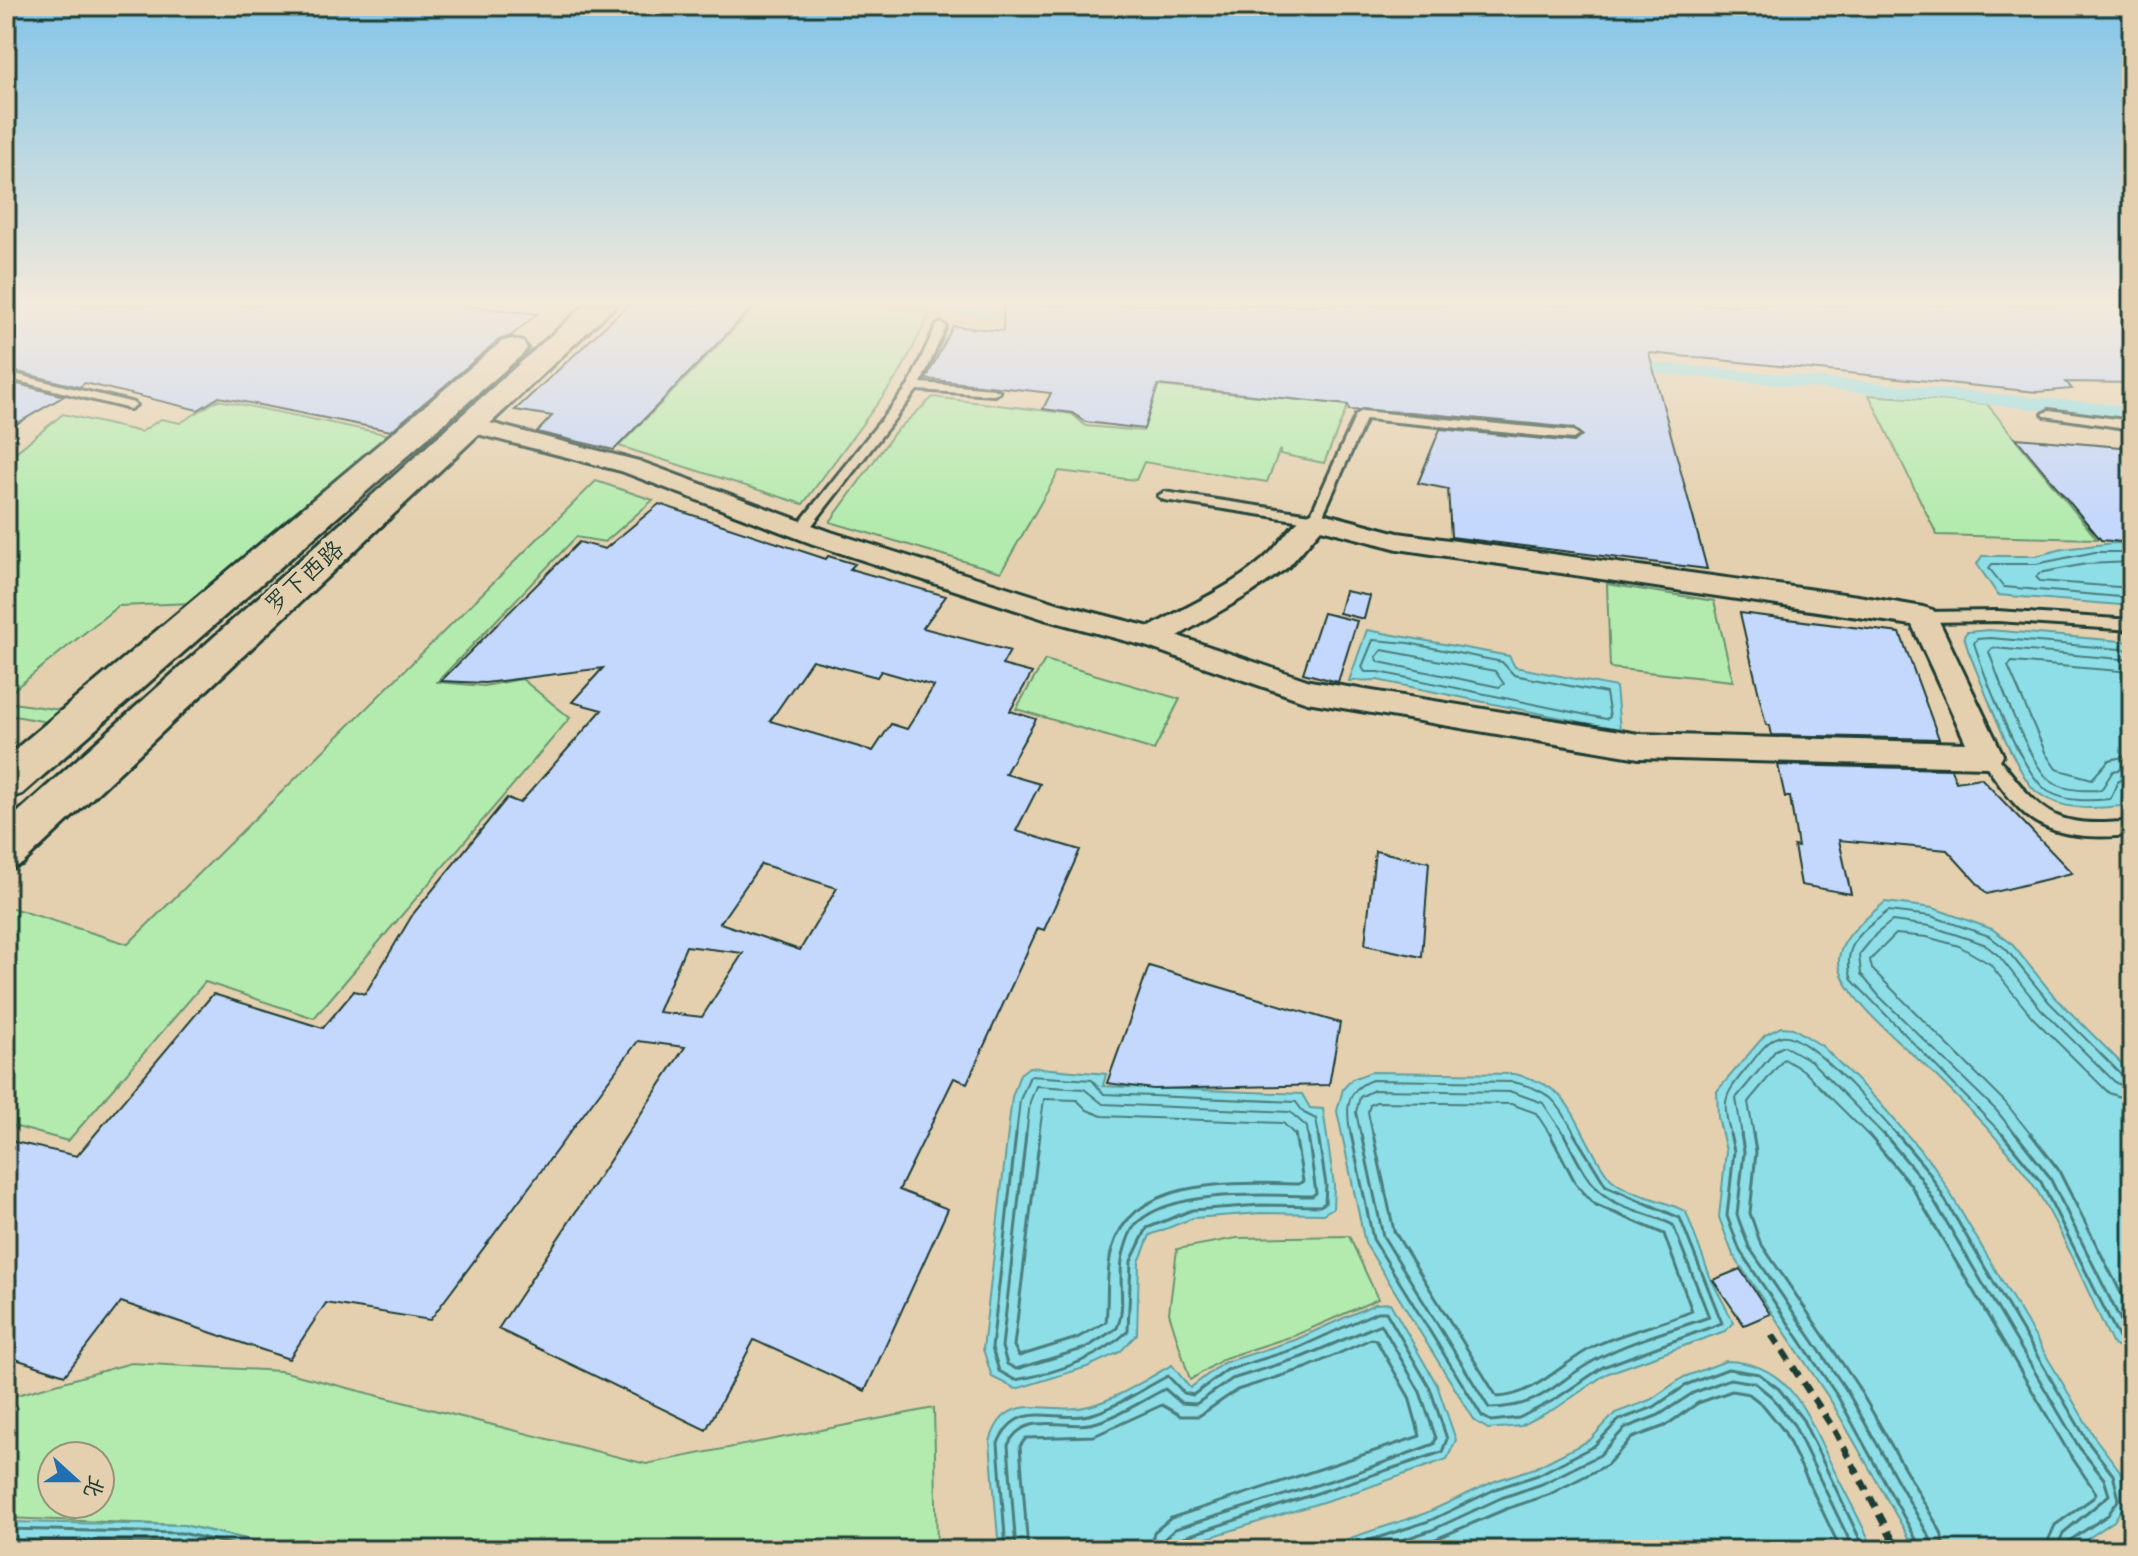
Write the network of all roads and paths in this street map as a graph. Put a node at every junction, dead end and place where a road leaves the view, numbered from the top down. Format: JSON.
{"nodes":[{"id":1,"x":17,"y":378,"type":"edge"},
{"id":2,"x":478,"y":378,"type":"edge"},
{"id":3,"x":522,"y":378,"type":"edge"},
{"id":4,"x":918,"y":378,"type":"edge"},
{"id":5,"x":914,"y":386,"type":"junction"},
{"id":6,"x":994,"y":392,"type":"dead end"},
{"id":7,"x":130,"y":405,"type":"dead end"},
{"id":8,"x":2049,"y":414,"type":"dead end"},
{"id":9,"x":470,"y":425,"type":"junction"},
{"id":10,"x":2132,"y":425,"type":"edge"},
{"id":11,"x":1573,"y":435,"type":"dead end"},
{"id":12,"x":1164,"y":496,"type":"dead end"},
{"id":13,"x":1315,"y":519,"type":"junction"},
{"id":14,"x":801,"y":530,"type":"junction"},
{"id":15,"x":1923,"y":617,"type":"junction"},
{"id":16,"x":2132,"y":625,"type":"edge"},
{"id":17,"x":1153,"y":638,"type":"junction"},
{"id":18,"x":1987,"y":755,"type":"junction"},
{"id":19,"x":6,"y":782,"type":"edge"},
{"id":20,"x":2132,"y":828,"type":"edge"},
{"id":21,"x":6,"y":851,"type":"edge"},
{"id":22,"x":1772,"y":1335,"type":"dead end"},
{"id":23,"x":1898,"y":1550,"type":"edge"}],
"edges":[{"from":1,"to":7,"type":"lane"},
{"from":2,"to":19,"type":"main road","name":"罗下西路"},
{"from":3,"to":9,"type":"main road","name":"罗下西路"},
{"from":4,"to":5,"type":"lane"},
{"from":5,"to":6,"type":"lane"},
{"from":5,"to":14,"type":"lane"},
{"from":8,"to":10,"type":"lane"},
{"from":9,"to":14,"type":"street"},
{"from":9,"to":21,"type":"main road","name":"罗下西路"},
{"from":11,"to":13,"type":"lane"},
{"from":12,"to":13,"type":"lane"},
{"from":13,"to":15,"type":"street"},
{"from":13,"to":17,"type":"street"},
{"from":14,"to":17,"type":"street"},
{"from":15,"to":16,"type":"lane"},
{"from":15,"to":18,"type":"street"},
{"from":17,"to":18,"type":"street"},
{"from":18,"to":20,"type":"lane"},
{"from":22,"to":23,"type":"path"}]}
